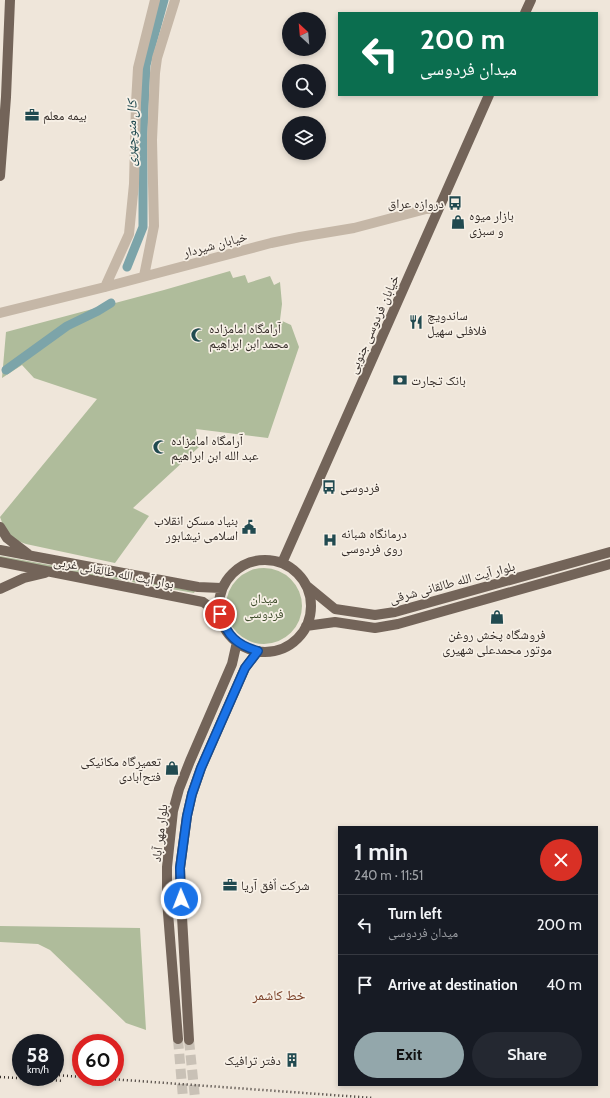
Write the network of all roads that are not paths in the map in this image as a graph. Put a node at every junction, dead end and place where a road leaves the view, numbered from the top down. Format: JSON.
{"nodes":[{"id":1,"x":10,"y":0,"type":"edge"},
{"id":2,"x":155,"y":0,"type":"edge"},
{"id":3,"x":175,"y":0,"type":"edge"},
{"id":4,"x":531,"y":0,"type":"edge"},
{"id":5,"x":525,"y":12,"type":"edge"},
{"id":6,"x":489,"y":96,"type":"edge"},
{"id":7,"x":0,"y":176,"type":"edge"},
{"id":8,"x":438,"y":209,"type":"junction"},
{"id":9,"x":144,"y":276,"type":"junction"},
{"id":10,"x":105,"y":287,"type":"junction"},
{"id":11,"x":0,"y":313,"type":"edge"},
{"id":12,"x":0,"y":528,"type":"edge"},
{"id":13,"x":0,"y":550,"type":"edge"},
{"id":14,"x":610,"y":552,"type":"edge"},
{"id":15,"x":32,"y":556,"type":"junction"},
{"id":16,"x":0,"y":562,"type":"edge"},
{"id":17,"x":282,"y":563,"type":"junction"},
{"id":18,"x":610,"y":564,"type":"edge"},
{"id":19,"x":49,"y":572,"type":"junction"},
{"id":20,"x":306,"y":586,"type":"junction"},
{"id":21,"x":222,"y":588,"type":"junction"},
{"id":22,"x":0,"y":589,"type":"edge"},
{"id":23,"x":220,"y":614,"type":"junction"},
{"id":24,"x":306,"y":626,"type":"junction"},
{"id":25,"x":237,"y":642,"type":"junction"},
{"id":26,"x":258,"y":651,"type":"junction"},
{"id":27,"x":178,"y":1039,"type":"tunnel mouth"},
{"id":28,"x":189,"y":1040,"type":"tunnel mouth"}],
"edges":[{"from":1,"to":7,"type":"main road"},
{"from":2,"to":10,"type":"street"},
{"from":3,"to":9,"type":"street"},
{"from":4,"to":5,"type":"main road"},
{"from":6,"to":8,"type":"main road","name":"خیابان فردوسی جنوبی"},
{"from":8,"to":9,"type":"street","name":"خیابان شیردار"},
{"from":8,"to":17,"type":"main road","name":"خیابان فردوسی جنوبی"},
{"from":9,"to":10,"type":"street","name":"خیابان شیردار"},
{"from":10,"to":11,"type":"street","name":"خیابان شیردار"},
{"from":12,"to":15,"type":"main road"},
{"from":13,"to":15,"type":"main road","name":"بوار آیت الله طالقانی غربی"},
{"from":14,"to":20,"type":"main road","name":"بلوار آیت الله طالقانی شرقی"},
{"from":15,"to":21,"type":"main road","name":"بوار آیت الله طالقانی غربی"},
{"from":16,"to":19,"type":"main road","name":"بوار آیت الله طالقانی غربی"},
{"from":17,"to":20,"type":"main road"},
{"from":17,"to":21,"type":"main road"},
{"from":18,"to":24,"type":"main road","name":"بلوار آیت الله طالقانی شرقی"},
{"from":19,"to":22,"type":"main road"},
{"from":19,"to":23,"type":"main road","name":"بوار آیت الله طالقانی غربی"},
{"from":20,"to":24,"type":"main road"},
{"from":21,"to":23,"type":"main road"},
{"from":23,"to":25,"type":"main road"},
{"from":24,"to":26,"type":"main road"},
{"from":25,"to":26,"type":"main road"},
{"from":25,"to":27,"type":"main road","name":"بلوار مهر آباد"},
{"from":26,"to":28,"type":"main road","name":"بلوار مهر آباد"}]}
